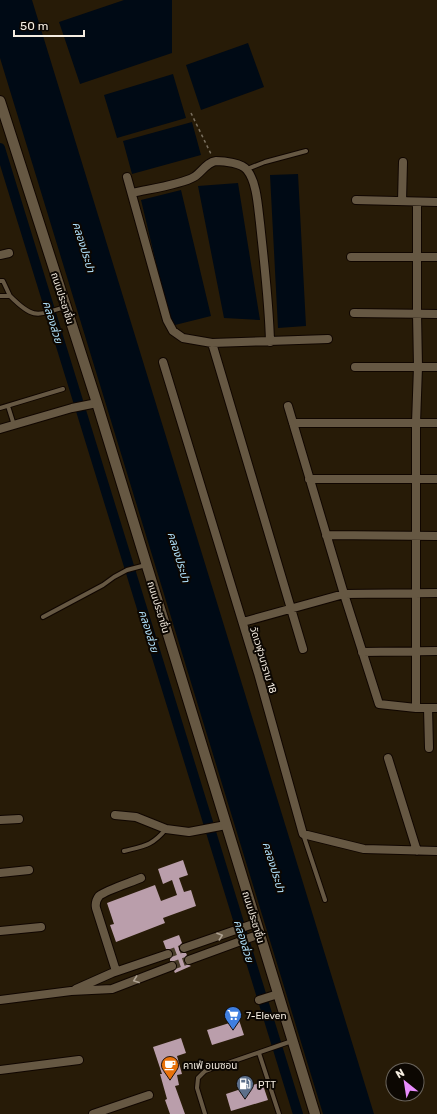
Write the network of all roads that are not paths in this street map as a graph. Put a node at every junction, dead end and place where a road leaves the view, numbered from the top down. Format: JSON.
{"nodes":[{"id":1,"x":0,"y":101,"type":"edge"},
{"id":2,"x":4,"y":127,"type":"edge"},
{"id":3,"x":306,"y":151,"type":"dead end"},
{"id":4,"x":403,"y":162,"type":"dead end"},
{"id":5,"x":247,"y":169,"type":"junction"},
{"id":6,"x":127,"y":177,"type":"dead end"},
{"id":7,"x":132,"y":193,"type":"junction"},
{"id":8,"x":356,"y":200,"type":"dead end"},
{"id":9,"x":402,"y":201,"type":"junction"},
{"id":10,"x":417,"y":202,"type":"junction"},
{"id":11,"x":437,"y":202,"type":"edge"},
{"id":12,"x":9,"y":253,"type":"dead end"},
{"id":13,"x":0,"y":255,"type":"edge"},
{"id":14,"x":351,"y":257,"type":"dead end"},
{"id":15,"x":417,"y":257,"type":"junction"},
{"id":16,"x":437,"y":257,"type":"edge"},
{"id":17,"x":0,"y":280,"type":"edge"},
{"id":18,"x":0,"y":296,"type":"edge"},
{"id":19,"x":10,"y":296,"type":"junction"},
{"id":20,"x":66,"y":307,"type":"junction"},
{"id":21,"x":354,"y":313,"type":"dead end"},
{"id":22,"x":417,"y":313,"type":"junction"},
{"id":23,"x":437,"y":314,"type":"edge"},
{"id":24,"x":328,"y":339,"type":"dead end"},
{"id":25,"x":212,"y":342,"type":"junction"},
{"id":26,"x":270,"y":342,"type":"junction"},
{"id":27,"x":163,"y":362,"type":"dead end"},
{"id":28,"x":355,"y":367,"type":"dead end"},
{"id":29,"x":418,"y":367,"type":"junction"},
{"id":30,"x":437,"y":367,"type":"edge"},
{"id":31,"x":62,"y":388,"type":"dead end"},
{"id":32,"x":97,"y":403,"type":"junction"},
{"id":33,"x":8,"y":406,"type":"junction"},
{"id":34,"x":288,"y":406,"type":"dead end"},
{"id":35,"x":0,"y":408,"type":"edge"},
{"id":36,"x":293,"y":423,"type":"junction"},
{"id":37,"x":416,"y":423,"type":"junction"},
{"id":38,"x":437,"y":423,"type":"edge"},
{"id":39,"x":14,"y":425,"type":"junction"},
{"id":40,"x":0,"y":429,"type":"edge"},
{"id":41,"x":309,"y":479,"type":"junction"},
{"id":42,"x":416,"y":479,"type":"junction"},
{"id":43,"x":437,"y":479,"type":"edge"},
{"id":44,"x":326,"y":535,"type":"junction"},
{"id":45,"x":416,"y":536,"type":"junction"},
{"id":46,"x":437,"y":536,"type":"edge"},
{"id":47,"x":146,"y":565,"type":"junction"},
{"id":48,"x":416,"y":593,"type":"junction"},
{"id":49,"x":437,"y":593,"type":"edge"},
{"id":50,"x":344,"y":594,"type":"junction"},
{"id":51,"x":291,"y":608,"type":"junction"},
{"id":52,"x":43,"y":617,"type":"dead end"},
{"id":53,"x":243,"y":622,"type":"junction"},
{"id":54,"x":303,"y":649,"type":"dead end"},
{"id":55,"x":416,"y":651,"type":"junction"},
{"id":56,"x":437,"y":651,"type":"edge"},
{"id":57,"x":362,"y":652,"type":"junction"},
{"id":58,"x":416,"y":708,"type":"junction"},
{"id":59,"x":433,"y":708,"type":"edge"},
{"id":60,"x":430,"y":748,"type":"dead end"},
{"id":61,"x":388,"y":758,"type":"dead end"},
{"id":62,"x":115,"y":815,"type":"dead end"},
{"id":63,"x":19,"y":819,"type":"dead end"},
{"id":64,"x":0,"y":820,"type":"edge"},
{"id":65,"x":226,"y":825,"type":"junction"},
{"id":66,"x":166,"y":829,"type":"junction"},
{"id":67,"x":303,"y":834,"type":"junction"},
{"id":68,"x":124,"y":851,"type":"dead end"},
{"id":69,"x":417,"y":851,"type":"junction"},
{"id":70,"x":437,"y":852,"type":"edge"},
{"id":71,"x":29,"y":870,"type":"dead end"},
{"id":72,"x":0,"y":873,"type":"edge"},
{"id":73,"x":141,"y":878,"type":"dead end"},
{"id":74,"x":324,"y":900,"type":"dead end"},
{"id":75,"x":256,"y":923,"type":"junction"},
{"id":76,"x":40,"y":927,"type":"dead end"},
{"id":77,"x":0,"y":931,"type":"edge"},
{"id":78,"x":260,"y":934,"type":"junction"},
{"id":79,"x":184,"y":948,"type":"tunnel mouth"},
{"id":80,"x":168,"y":954,"type":"tunnel mouth"},
{"id":81,"x":189,"y":960,"type":"tunnel mouth"},
{"id":82,"x":172,"y":966,"type":"tunnel mouth"},
{"id":83,"x":116,"y":971,"type":"junction"},
{"id":84,"x":71,"y":991,"type":"junction"},
{"id":85,"x":275,"y":995,"type":"junction"},
{"id":86,"x":0,"y":1000,"type":"edge"},
{"id":87,"x":259,"y":1000,"type":"dead end"},
{"id":88,"x":292,"y":1041,"type":"junction"},
{"id":89,"x":261,"y":1052,"type":"junction"},
{"id":90,"x":79,"y":1060,"type":"dead end"},
{"id":91,"x":0,"y":1070,"type":"edge"},
{"id":92,"x":149,"y":1095,"type":"dead end"},
{"id":93,"x":92,"y":1114,"type":"edge"},
{"id":94,"x":205,"y":1114,"type":"edge"},
{"id":95,"x":279,"y":1114,"type":"edge"},
{"id":96,"x":315,"y":1114,"type":"edge"}],
"edges":[{"from":1,"to":2,"type":"street","name":"ถนนประชาชื่น"},
{"from":2,"to":20,"type":"street","name":"ถนนประชาชื่น"},
{"from":3,"to":5,"type":"lane"},
{"from":4,"to":9,"type":"street"},
{"from":5,"to":7,"type":"street"},
{"from":5,"to":26,"type":"street"},
{"from":6,"to":7,"type":"street"},
{"from":7,"to":25,"type":"street"},
{"from":8,"to":9,"type":"street"},
{"from":9,"to":10,"type":"street"},
{"from":10,"to":11,"type":"street"},
{"from":10,"to":15,"type":"street"},
{"from":12,"to":13,"type":"street"},
{"from":14,"to":15,"type":"street"},
{"from":15,"to":16,"type":"street"},
{"from":15,"to":22,"type":"street"},
{"from":17,"to":19,"type":"lane"},
{"from":18,"to":19,"type":"lane"},
{"from":19,"to":20,"type":"lane"},
{"from":20,"to":32,"type":"street","name":"ถนนประชาชื่น"},
{"from":21,"to":22,"type":"street"},
{"from":22,"to":23,"type":"street"},
{"from":22,"to":29,"type":"street"},
{"from":24,"to":26,"type":"street"},
{"from":25,"to":26,"type":"street"},
{"from":25,"to":51,"type":"street"},
{"from":27,"to":53,"type":"street","name":"วัดเวฬุวนาราม 18"},
{"from":28,"to":29,"type":"street"},
{"from":29,"to":30,"type":"street"},
{"from":29,"to":37,"type":"street"},
{"from":31,"to":33,"type":"lane"},
{"from":32,"to":39,"type":"street"},
{"from":32,"to":47,"type":"street","name":"ถนนประชาชื่น"},
{"from":33,"to":35,"type":"lane"},
{"from":33,"to":39,"type":"lane"},
{"from":34,"to":36,"type":"street"},
{"from":36,"to":37,"type":"street"},
{"from":36,"to":41,"type":"street"},
{"from":37,"to":38,"type":"street"},
{"from":37,"to":42,"type":"street"},
{"from":39,"to":40,"type":"street"},
{"from":41,"to":42,"type":"street"},
{"from":41,"to":44,"type":"street"},
{"from":42,"to":43,"type":"street"},
{"from":42,"to":45,"type":"street"},
{"from":44,"to":45,"type":"street"},
{"from":44,"to":50,"type":"street"},
{"from":45,"to":46,"type":"street"},
{"from":45,"to":48,"type":"street"},
{"from":47,"to":52,"type":"lane"},
{"from":47,"to":65,"type":"street","name":"ถนนประชาชื่น"},
{"from":48,"to":49,"type":"street"},
{"from":48,"to":50,"type":"street"},
{"from":48,"to":55,"type":"street"},
{"from":50,"to":51,"type":"street"},
{"from":50,"to":57,"type":"street"},
{"from":51,"to":53,"type":"street"},
{"from":51,"to":54,"type":"street"},
{"from":53,"to":67,"type":"street","name":"วัดเวฬุวนาราม 18"},
{"from":55,"to":56,"type":"street"},
{"from":55,"to":57,"type":"street"},
{"from":55,"to":58,"type":"street"},
{"from":57,"to":58,"type":"street"},
{"from":58,"to":59,"type":"street"},
{"from":59,"to":60,"type":"street"},
{"from":61,"to":69,"type":"street"},
{"from":62,"to":66,"type":"street"},
{"from":63,"to":64,"type":"street"},
{"from":65,"to":66,"type":"street"},
{"from":65,"to":75,"type":"street","name":"ถนนประชาชื่น"},
{"from":66,"to":68,"type":"lane"},
{"from":67,"to":69,"type":"street"},
{"from":67,"to":74,"type":"lane"},
{"from":69,"to":70,"type":"street"},
{"from":71,"to":72,"type":"street"},
{"from":73,"to":83,"type":"street"},
{"from":75,"to":78,"type":"street","name":"ถนนประชาชื่น"},
{"from":79,"to":75,"type":"street","one_way":true},
{"from":76,"to":77,"type":"street"},
{"from":78,"to":81,"type":"street"},
{"from":78,"to":85,"type":"street","name":"ถนนประชาชื่น"},
{"from":80,"to":83,"type":"street"},
{"from":82,"to":84,"type":"street","one_way":true},
{"from":83,"to":84,"type":"street"},
{"from":84,"to":86,"type":"street"},
{"from":85,"to":87,"type":"street"},
{"from":85,"to":88,"type":"street","name":"ถนนประชาชื่น"},
{"from":88,"to":89,"type":"lane"},
{"from":88,"to":96,"type":"street","name":"ถนนประชาชื่น"},
{"from":89,"to":94,"type":"lane"},
{"from":89,"to":95,"type":"lane"},
{"from":90,"to":91,"type":"street"},
{"from":92,"to":93,"type":"street"}]}
